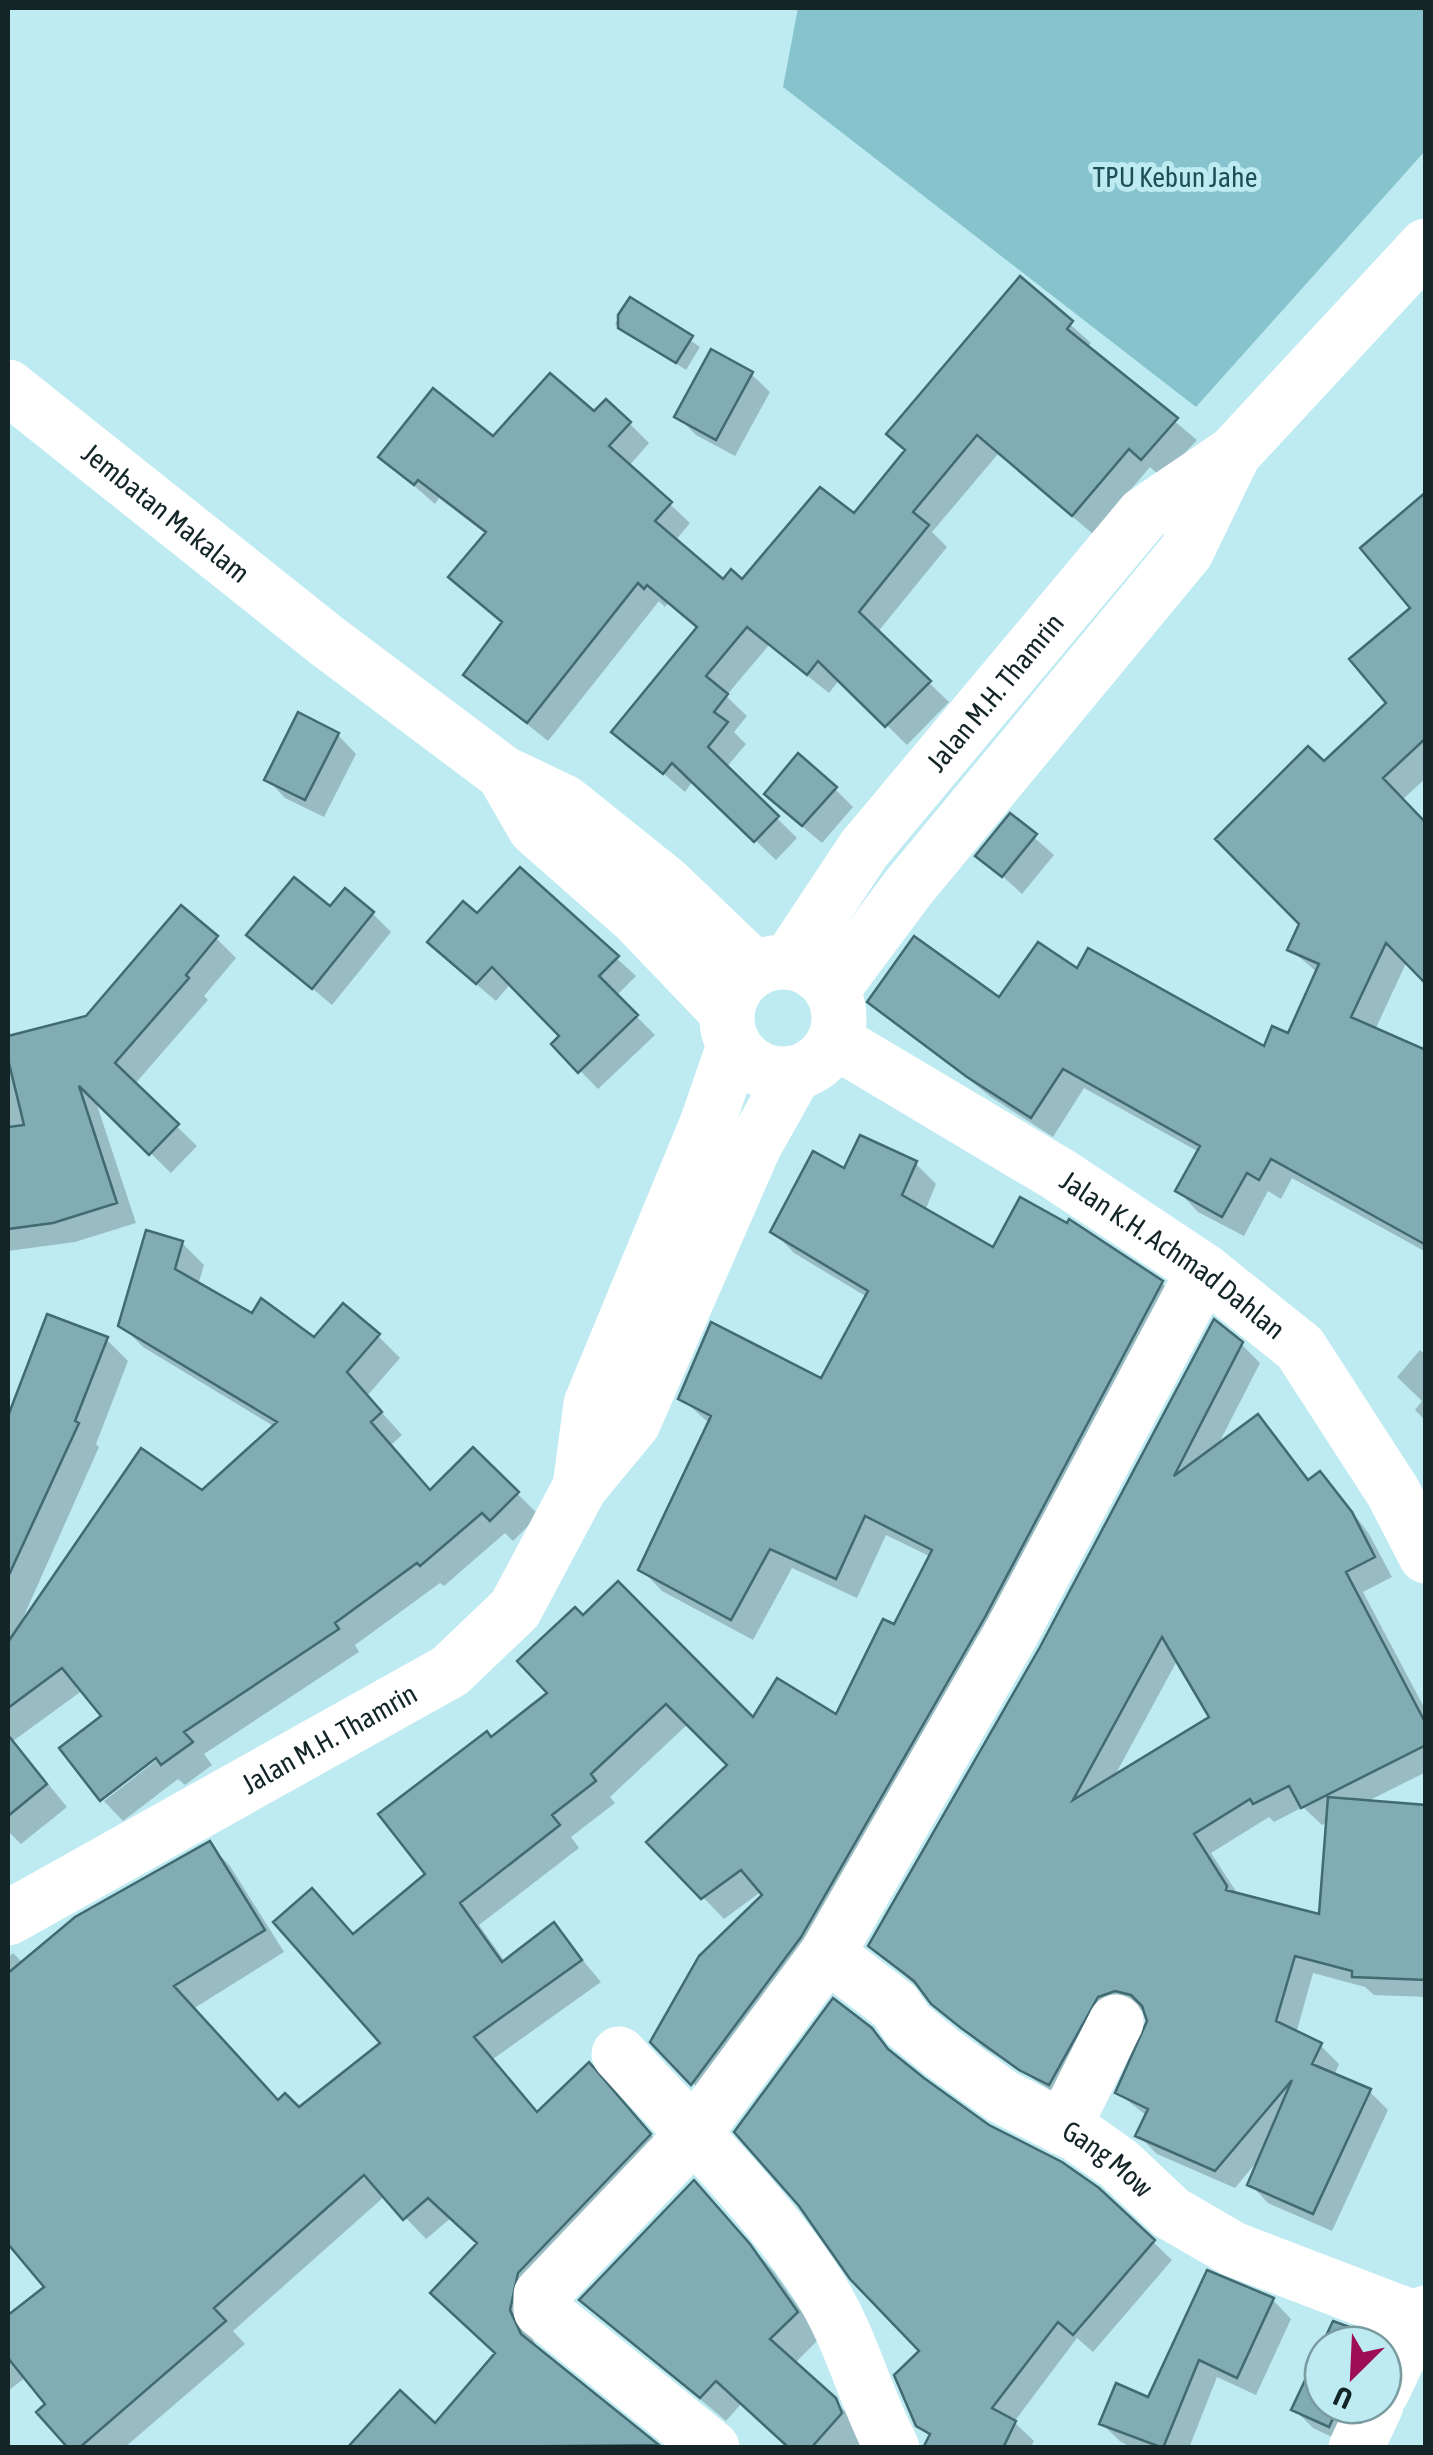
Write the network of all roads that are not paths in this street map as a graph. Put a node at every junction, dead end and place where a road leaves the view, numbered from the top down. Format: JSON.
{"nodes":[{"id":1,"x":1419,"y":271,"type":"edge"},
{"id":2,"x":8,"y":387,"type":"edge"},
{"id":3,"x":504,"y":773,"type":"joint"},
{"id":4,"x":781,"y":1013,"type":"junction"},
{"id":5,"x":1204,"y":1271,"type":"junction"},
{"id":6,"x":1426,"y":1556,"type":"edge"},
{"id":7,"x":8,"y":1918,"type":"edge"},
{"id":8,"x":827,"y":1954,"type":"junction"},
{"id":9,"x":1116,"y":2022,"type":"dead end"},
{"id":10,"x":619,"y":2054,"type":"dead end"},
{"id":11,"x":1063,"y":2128,"type":"junction"},
{"id":12,"x":693,"y":2135,"type":"junction"},
{"id":13,"x":1422,"y":2309,"type":"edge"},
{"id":14,"x":1403,"y":2348,"type":"edge"},
{"id":15,"x":712,"y":2448,"type":"edge"},
{"id":16,"x":892,"y":2448,"type":"edge"}],
"edges":[{"from":1,"to":4,"type":"main road","name":"Jalan M.H. Thamrin"},
{"from":2,"to":3,"type":"main road","name":"Jembatan Makalam"},
{"from":3,"to":4,"type":"main road","name":"Jalan K.H. Achmad Dahlan"},
{"from":4,"to":5,"type":"main road","name":"Jalan K.H. Achmad Dahlan"},
{"from":4,"to":7,"type":"main road","name":"Jalan M.H. Thamrin"},
{"from":5,"to":6,"type":"main road","name":"Jalan K.H. Achmad Dahlan"},
{"from":5,"to":8,"type":"main road"},
{"from":8,"to":11,"type":"main road","name":"Gang Mow"},
{"from":8,"to":12,"type":"main road"},
{"from":9,"to":11,"type":"main road"},
{"from":10,"to":12,"type":"main road"},
{"from":11,"to":13,"type":"main road","name":"Gang Mow"},
{"from":12,"to":15,"type":"main road"},
{"from":12,"to":16,"type":"main road"},
{"from":13,"to":14,"type":"main road"}]}
